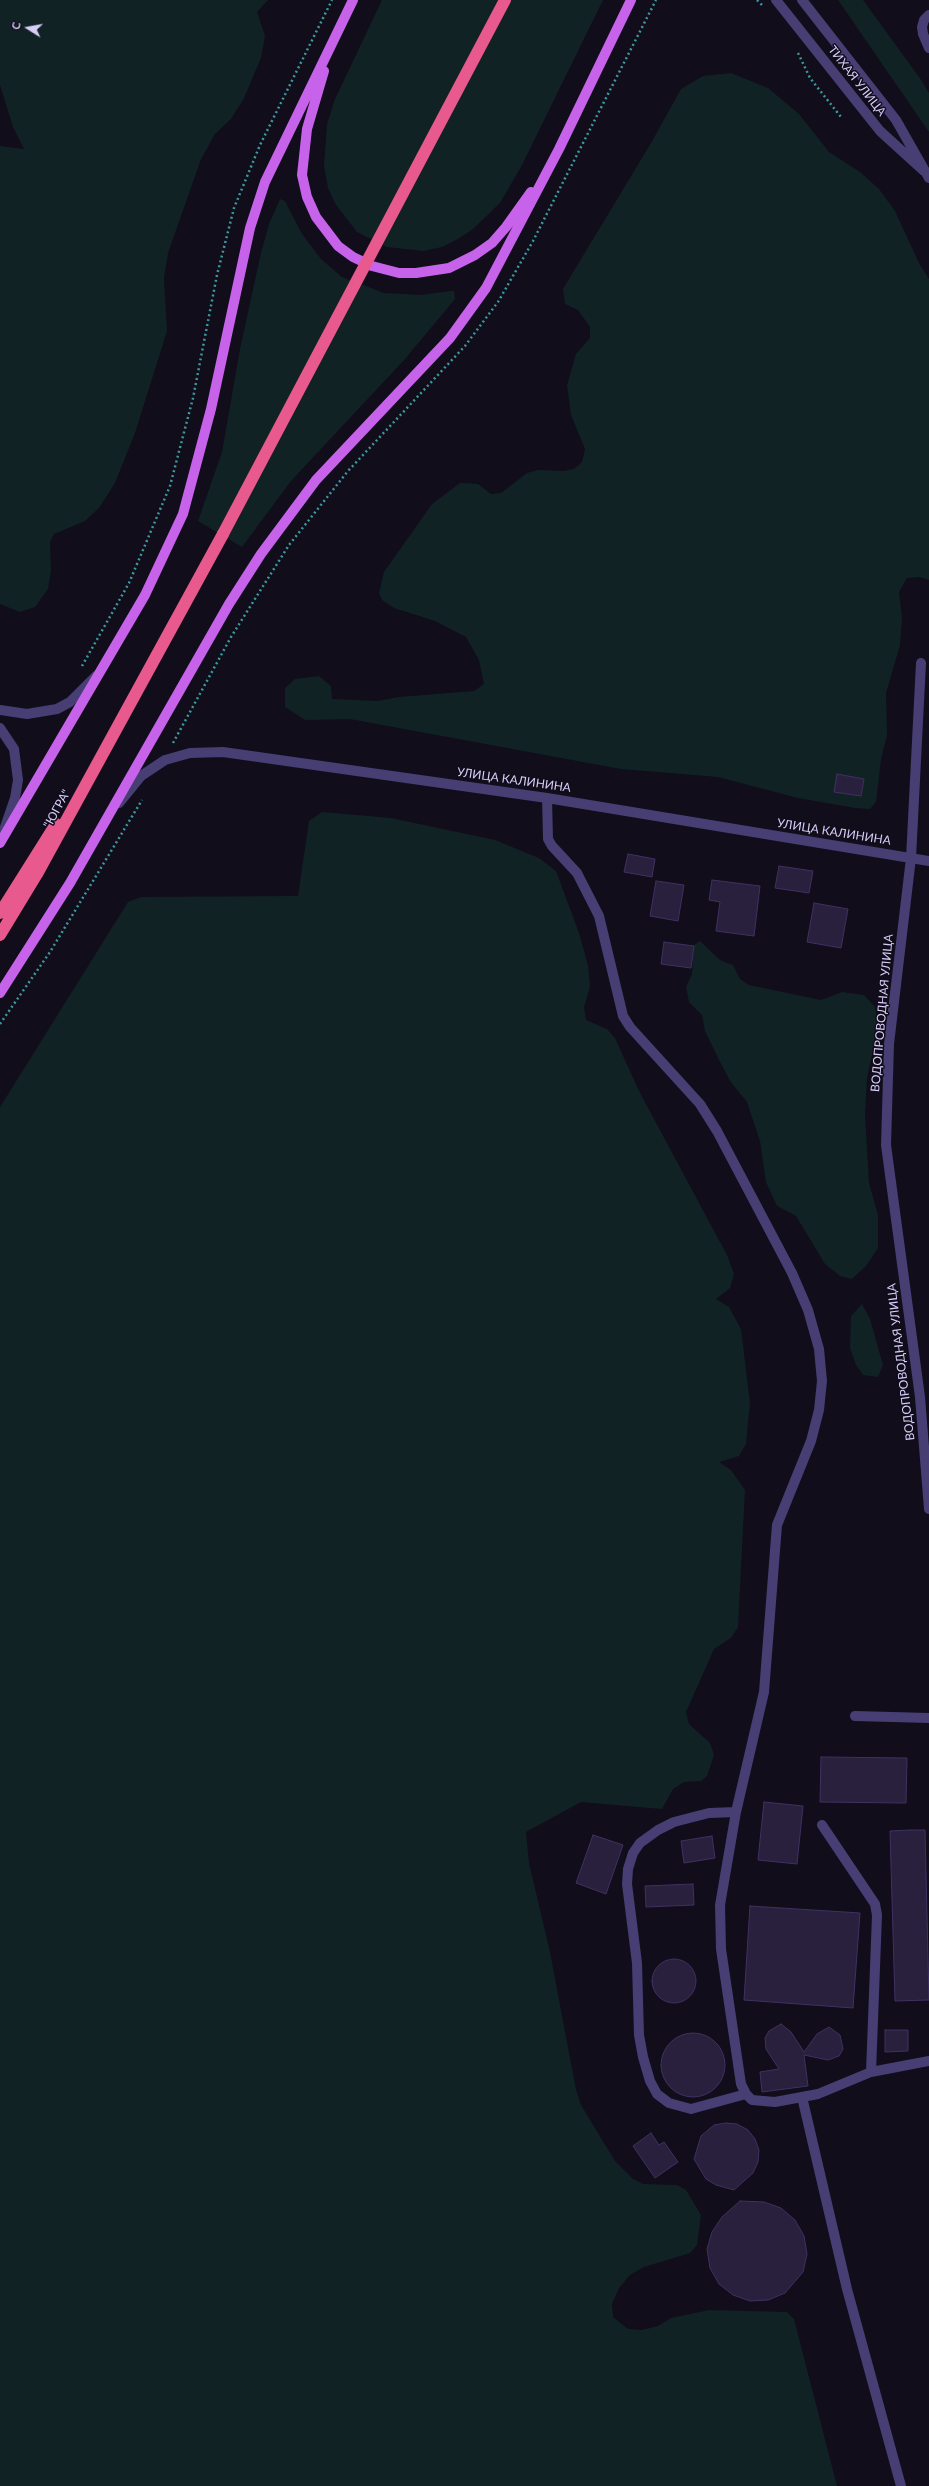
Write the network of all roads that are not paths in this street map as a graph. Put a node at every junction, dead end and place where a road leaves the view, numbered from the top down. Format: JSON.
{"nodes":[{"id":1,"x":353,"y":0,"type":"edge"},
{"id":2,"x":505,"y":0,"type":"edge"},
{"id":3,"x":631,"y":0,"type":"edge"},
{"id":4,"x":776,"y":0,"type":"edge"},
{"id":5,"x":802,"y":0,"type":"edge"},
{"id":6,"x":929,"y":15,"type":"edge"},
{"id":7,"x":335,"y":37,"type":"junction"},
{"id":8,"x":929,"y":48,"type":"edge"},
{"id":9,"x":559,"y":149,"type":"junction"},
{"id":10,"x":926,"y":174,"type":"edge"},
{"id":11,"x":920,"y":663,"type":"dead end"},
{"id":12,"x":102,"y":671,"type":"junction"},
{"id":13,"x":136,"y":696,"type":"junction"},
{"id":14,"x":0,"y":710,"type":"edge"},
{"id":15,"x":0,"y":728,"type":"edge"},
{"id":16,"x":547,"y":798,"type":"junction"},
{"id":17,"x":114,"y":809,"type":"junction"},
{"id":18,"x":0,"y":842,"type":"edge"},
{"id":19,"x":911,"y":858,"type":"junction"},
{"id":20,"x":929,"y":861,"type":"edge"},
{"id":21,"x":0,"y":913,"type":"edge"},
{"id":22,"x":0,"y":935,"type":"edge"},
{"id":23,"x":0,"y":993,"type":"edge"},
{"id":24,"x":929,"y":1509,"type":"edge"},
{"id":25,"x":855,"y":1716,"type":"dead end"},
{"id":26,"x":929,"y":1718,"type":"edge"},
{"id":27,"x":736,"y":1812,"type":"junction"},
{"id":28,"x":822,"y":1825,"type":"dead end"},
{"id":29,"x":928,"y":2061,"type":"edge"},
{"id":30,"x":871,"y":2072,"type":"junction"},
{"id":31,"x":746,"y":2094,"type":"junction"},
{"id":32,"x":802,"y":2098,"type":"junction"},
{"id":33,"x":901,"y":2486,"type":"edge"}],
"edges":[{"from":1,"to":7,"type":"main road"},
{"from":2,"to":13,"type":"highway","name":"\"ЮГРА\"","bridge":true},
{"from":3,"to":9,"type":"main road"},
{"from":4,"to":10,"type":"street","name":"ТИХАЯ УЛИЦА"},
{"from":5,"to":10,"type":"street","name":"ТИХАЯ УЛИЦА"},
{"from":6,"to":8,"type":"street"},
{"from":7,"to":9,"type":"main road"},
{"from":7,"to":12,"type":"main road"},
{"from":9,"to":17,"type":"main road"},
{"from":11,"to":19,"type":"street","name":"ВОДОПРОВОДНАЯ УЛИЦА"},
{"from":12,"to":14,"type":"street"},
{"from":12,"to":18,"type":"main road"},
{"from":13,"to":21,"type":"highway","name":"\"ЮГРА\""},
{"from":13,"to":22,"type":"highway","name":"\"ЮГРА\""},
{"from":15,"to":18,"type":"street"},
{"from":16,"to":17,"type":"street","name":"УЛИЦА КАЛИНИНА"},
{"from":16,"to":19,"type":"street","name":"УЛИЦА КАЛИНИНА"},
{"from":16,"to":27,"type":"street"},
{"from":17,"to":23,"type":"main road"},
{"from":19,"to":20,"type":"street","name":"УЛИЦА КАЛИНИНА"},
{"from":19,"to":24,"type":"street","name":"ВОДОПРОВОДНАЯ УЛИЦА"},
{"from":25,"to":26,"type":"street"},
{"from":27,"to":31,"type":"street"},
{"from":27,"to":31,"type":"street"},
{"from":28,"to":30,"type":"street"},
{"from":29,"to":30,"type":"street"},
{"from":30,"to":32,"type":"street"},
{"from":31,"to":32,"type":"street"},
{"from":32,"to":33,"type":"street"}]}
